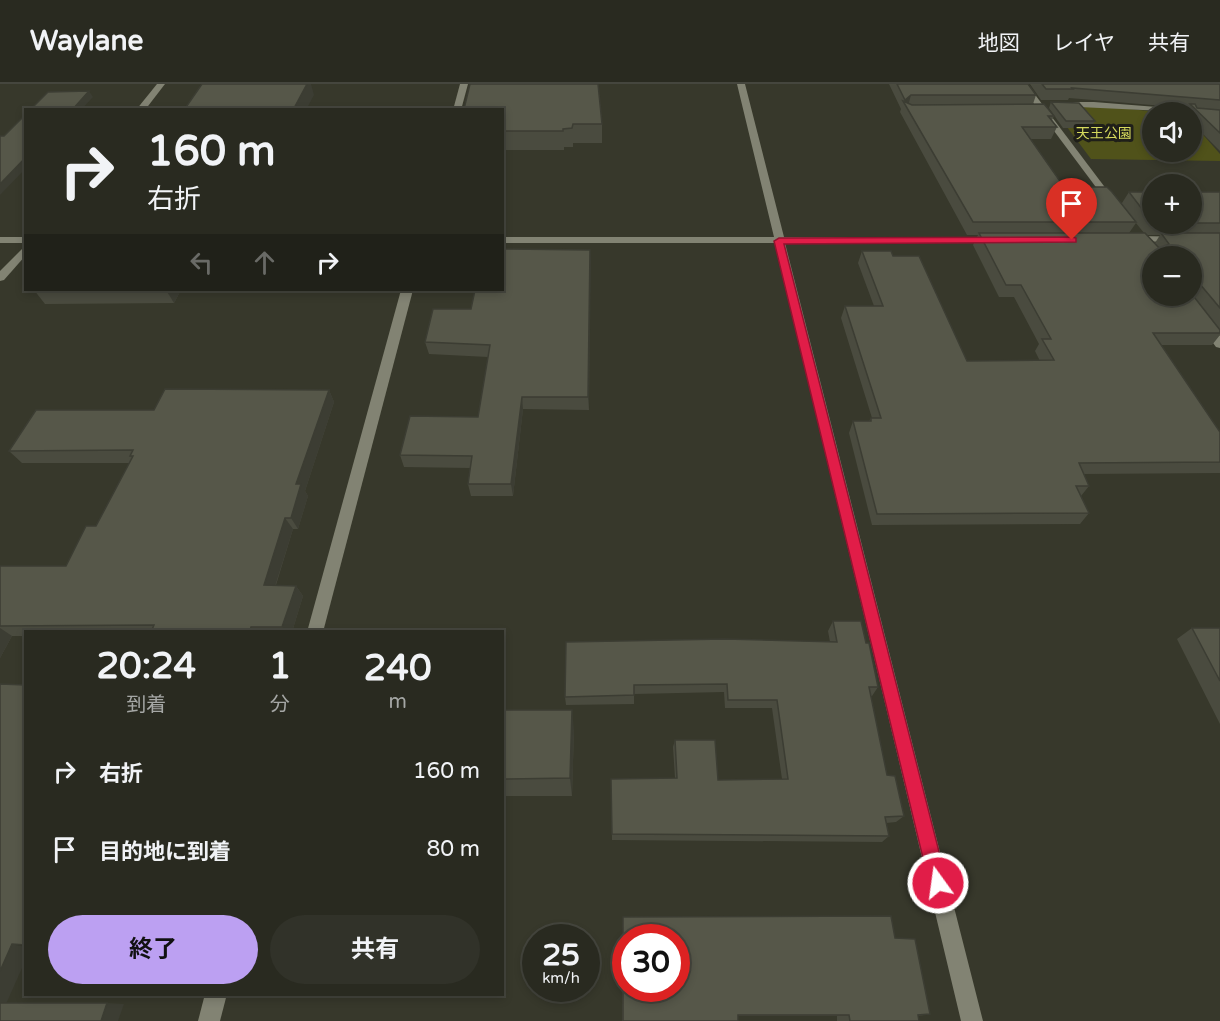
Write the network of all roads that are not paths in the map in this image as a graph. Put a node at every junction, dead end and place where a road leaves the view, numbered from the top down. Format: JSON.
{"nodes":[{"id":1,"x":161,"y":84,"type":"edge"},
{"id":2,"x":464,"y":84,"type":"edge"},
{"id":3,"x":741,"y":84,"type":"edge"},
{"id":4,"x":1023,"y":84,"type":"edge"},
{"id":5,"x":142,"y":108,"type":"edge"},
{"id":6,"x":458,"y":108,"type":"edge"},
{"id":7,"x":1038,"y":108,"type":"junction"},
{"id":8,"x":1142,"y":108,"type":"edge"},
{"id":9,"x":1119,"y":212,"type":"edge"},
{"id":10,"x":1117,"y":239,"type":"edge"},
{"id":11,"x":0,"y":240,"type":"edge"},
{"id":12,"x":24,"y":240,"type":"edge"},
{"id":13,"x":504,"y":240,"type":"edge"},
{"id":14,"x":1012,"y":240,"type":"edge"},
{"id":15,"x":1220,"y":240,"type":"edge"},
{"id":16,"x":779,"y":241,"type":"junction"},
{"id":17,"x":24,"y":250,"type":"edge"},
{"id":18,"x":0,"y":278,"type":"edge"},
{"id":19,"x":407,"y":291,"type":"edge"},
{"id":20,"x":1191,"y":306,"type":"edge"},
{"id":21,"x":1220,"y":344,"type":"edge"},
{"id":22,"x":316,"y":630,"type":"edge"},
{"id":23,"x":215,"y":996,"type":"edge"},
{"id":24,"x":209,"y":1021,"type":"edge"},
{"id":25,"x":972,"y":1021,"type":"edge"}],
"edges":[{"from":1,"to":5,"type":"street"},
{"from":2,"to":6,"type":"street"},
{"from":3,"to":16,"type":"street"},
{"from":4,"to":7,"type":"street"},
{"from":7,"to":8,"type":"street"},
{"from":7,"to":9,"type":"street"},
{"from":10,"to":15,"type":"street"},
{"from":11,"to":12,"type":"street"},
{"from":13,"to":16,"type":"street"},
{"from":14,"to":16,"type":"street"},
{"from":16,"to":25,"type":"street"},
{"from":17,"to":18,"type":"street"},
{"from":19,"to":22,"type":"street"},
{"from":20,"to":21,"type":"street"},
{"from":23,"to":24,"type":"street"}]}
